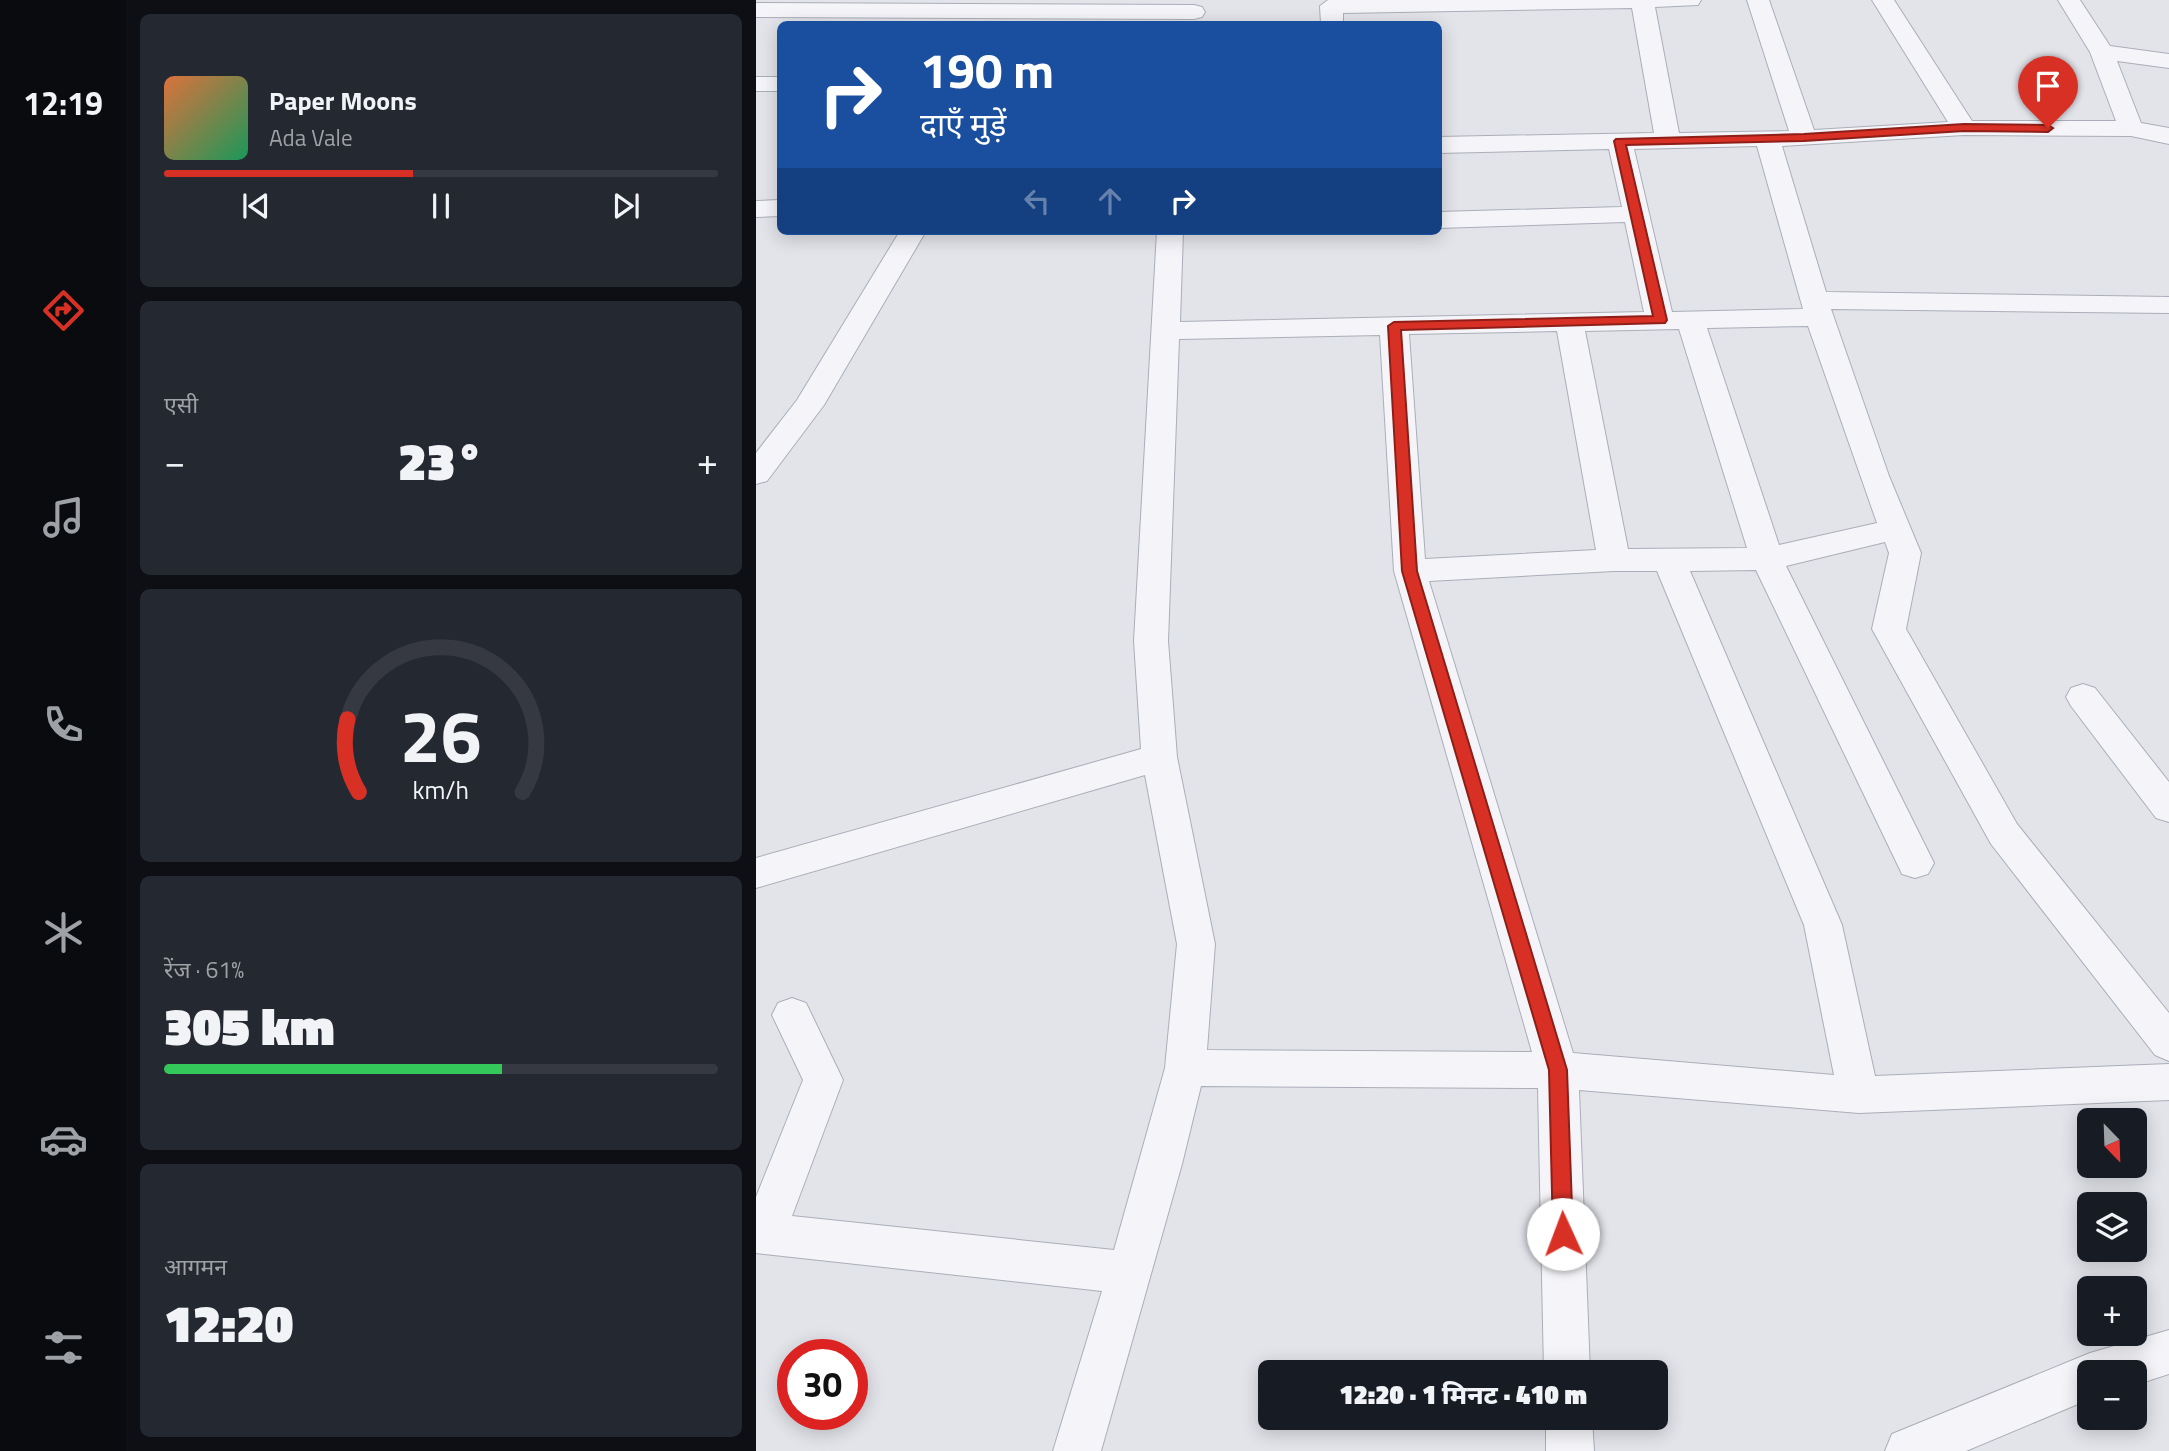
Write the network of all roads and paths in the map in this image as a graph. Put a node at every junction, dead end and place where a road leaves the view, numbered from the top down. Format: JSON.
{"nodes":[{"id":1,"x":1690,"y":0,"type":"edge"},
{"id":2,"x":1758,"y":0,"type":"edge"},
{"id":3,"x":1883,"y":0,"type":"edge"},
{"id":4,"x":2069,"y":0,"type":"edge"},
{"id":5,"x":1642,"y":1,"type":"edge"},
{"id":6,"x":756,"y":10,"type":"edge"},
{"id":7,"x":1194,"y":12,"type":"edge"},
{"id":8,"x":1332,"y":21,"type":"edge"},
{"id":9,"x":2102,"y":52,"type":"junction"},
{"id":10,"x":2169,"y":61,"type":"edge"},
{"id":11,"x":756,"y":84,"type":"edge"},
{"id":12,"x":777,"y":84,"type":"edge"},
{"id":13,"x":1964,"y":128,"type":"junction"},
{"id":14,"x":2131,"y":129,"type":"junction"},
{"id":15,"x":2169,"y":136,"type":"edge"},
{"id":16,"x":1767,"y":138,"type":"junction"},
{"id":17,"x":1804,"y":138,"type":"junction"},
{"id":18,"x":1668,"y":140,"type":"junction"},
{"id":19,"x":1620,"y":141,"type":"junction"},
{"id":20,"x":1442,"y":145,"type":"edge"},
{"id":21,"x":777,"y":208,"type":"edge"},
{"id":22,"x":756,"y":209,"type":"edge"},
{"id":23,"x":1636,"y":214,"type":"junction"},
{"id":24,"x":1442,"y":220,"type":"edge"},
{"id":25,"x":911,"y":235,"type":"edge"},
{"id":26,"x":1160,"y":235,"type":"edge"},
{"id":27,"x":2169,"y":305,"type":"edge"},
{"id":28,"x":1817,"y":308,"type":"junction"},
{"id":29,"x":1675,"y":320,"type":"junction"},
{"id":30,"x":1569,"y":322,"type":"junction"},
{"id":31,"x":1394,"y":326,"type":"junction"},
{"id":32,"x":1164,"y":331,"type":"junction"},
{"id":33,"x":756,"y":474,"type":"edge"},
{"id":34,"x":1896,"y":529,"type":"junction"},
{"id":35,"x":1668,"y":558,"type":"junction"},
{"id":36,"x":1767,"y":559,"type":"junction"},
{"id":37,"x":1614,"y":560,"type":"junction"},
{"id":38,"x":1410,"y":571,"type":"junction"},
{"id":39,"x":2083,"y":697,"type":"dead end"},
{"id":40,"x":1159,"y":757,"type":"junction"},
{"id":41,"x":2169,"y":808,"type":"edge"},
{"id":42,"x":1915,"y":863,"type":"dead end"},
{"id":43,"x":756,"y":873,"type":"edge"},
{"id":44,"x":792,"y":1015,"type":"dead end"},
{"id":45,"x":2169,"y":1044,"type":"edge"},
{"id":46,"x":1185,"y":1068,"type":"junction"},
{"id":47,"x":1558,"y":1070,"type":"junction"},
{"id":48,"x":2169,"y":1082,"type":"edge"},
{"id":49,"x":1860,"y":1095,"type":"junction"},
{"id":50,"x":759,"y":1233,"type":"edge"},
{"id":51,"x":1128,"y":1273,"type":"junction"},
{"id":52,"x":2169,"y":1352,"type":"edge"},
{"id":53,"x":1567,"y":1360,"type":"edge"},
{"id":54,"x":2143,"y":1360,"type":"edge"},
{"id":55,"x":2077,"y":1381,"type":"edge"},
{"id":56,"x":1569,"y":1430,"type":"edge"},
{"id":57,"x":1077,"y":1451,"type":"edge"},
{"id":58,"x":1570,"y":1451,"type":"edge"},
{"id":59,"x":1909,"y":1451,"type":"edge"}],
"edges":[{"from":1,"to":5,"type":"street"},
{"from":2,"to":17,"type":"street"},
{"from":3,"to":13,"type":"street"},
{"from":4,"to":9,"type":"street"},
{"from":5,"to":8,"type":"street"},
{"from":5,"to":18,"type":"street"},
{"from":6,"to":7,"type":"street"},
{"from":9,"to":10,"type":"street"},
{"from":9,"to":14,"type":"street"},
{"from":11,"to":12,"type":"street"},
{"from":13,"to":14,"type":"street"},
{"from":13,"to":17,"type":"street"},
{"from":14,"to":15,"type":"street"},
{"from":16,"to":17,"type":"street"},
{"from":16,"to":18,"type":"street"},
{"from":16,"to":28,"type":"street"},
{"from":18,"to":19,"type":"street"},
{"from":19,"to":20,"type":"street"},
{"from":19,"to":23,"type":"street"},
{"from":21,"to":22,"type":"street"},
{"from":23,"to":24,"type":"street"},
{"from":23,"to":29,"type":"street"},
{"from":25,"to":33,"type":"street"},
{"from":26,"to":32,"type":"street"},
{"from":27,"to":28,"type":"street"},
{"from":28,"to":29,"type":"street"},
{"from":28,"to":34,"type":"street"},
{"from":29,"to":30,"type":"street"},
{"from":29,"to":36,"type":"street"},
{"from":30,"to":31,"type":"street"},
{"from":30,"to":37,"type":"street"},
{"from":31,"to":32,"type":"street"},
{"from":31,"to":38,"type":"street"},
{"from":32,"to":40,"type":"street"},
{"from":34,"to":36,"type":"street"},
{"from":34,"to":45,"type":"street"},
{"from":35,"to":36,"type":"street"},
{"from":35,"to":37,"type":"street"},
{"from":35,"to":49,"type":"street"},
{"from":36,"to":42,"type":"street"},
{"from":37,"to":38,"type":"street"},
{"from":38,"to":47,"type":"street"},
{"from":39,"to":41,"type":"street"},
{"from":40,"to":43,"type":"street"},
{"from":40,"to":46,"type":"street"},
{"from":44,"to":50,"type":"street"},
{"from":46,"to":47,"type":"street"},
{"from":46,"to":51,"type":"street"},
{"from":47,"to":49,"type":"street"},
{"from":47,"to":53,"type":"street"},
{"from":48,"to":49,"type":"street"},
{"from":50,"to":51,"type":"street"},
{"from":51,"to":57,"type":"street"},
{"from":52,"to":54,"type":"street"},
{"from":55,"to":59,"type":"street"},
{"from":56,"to":58,"type":"street"}]}
